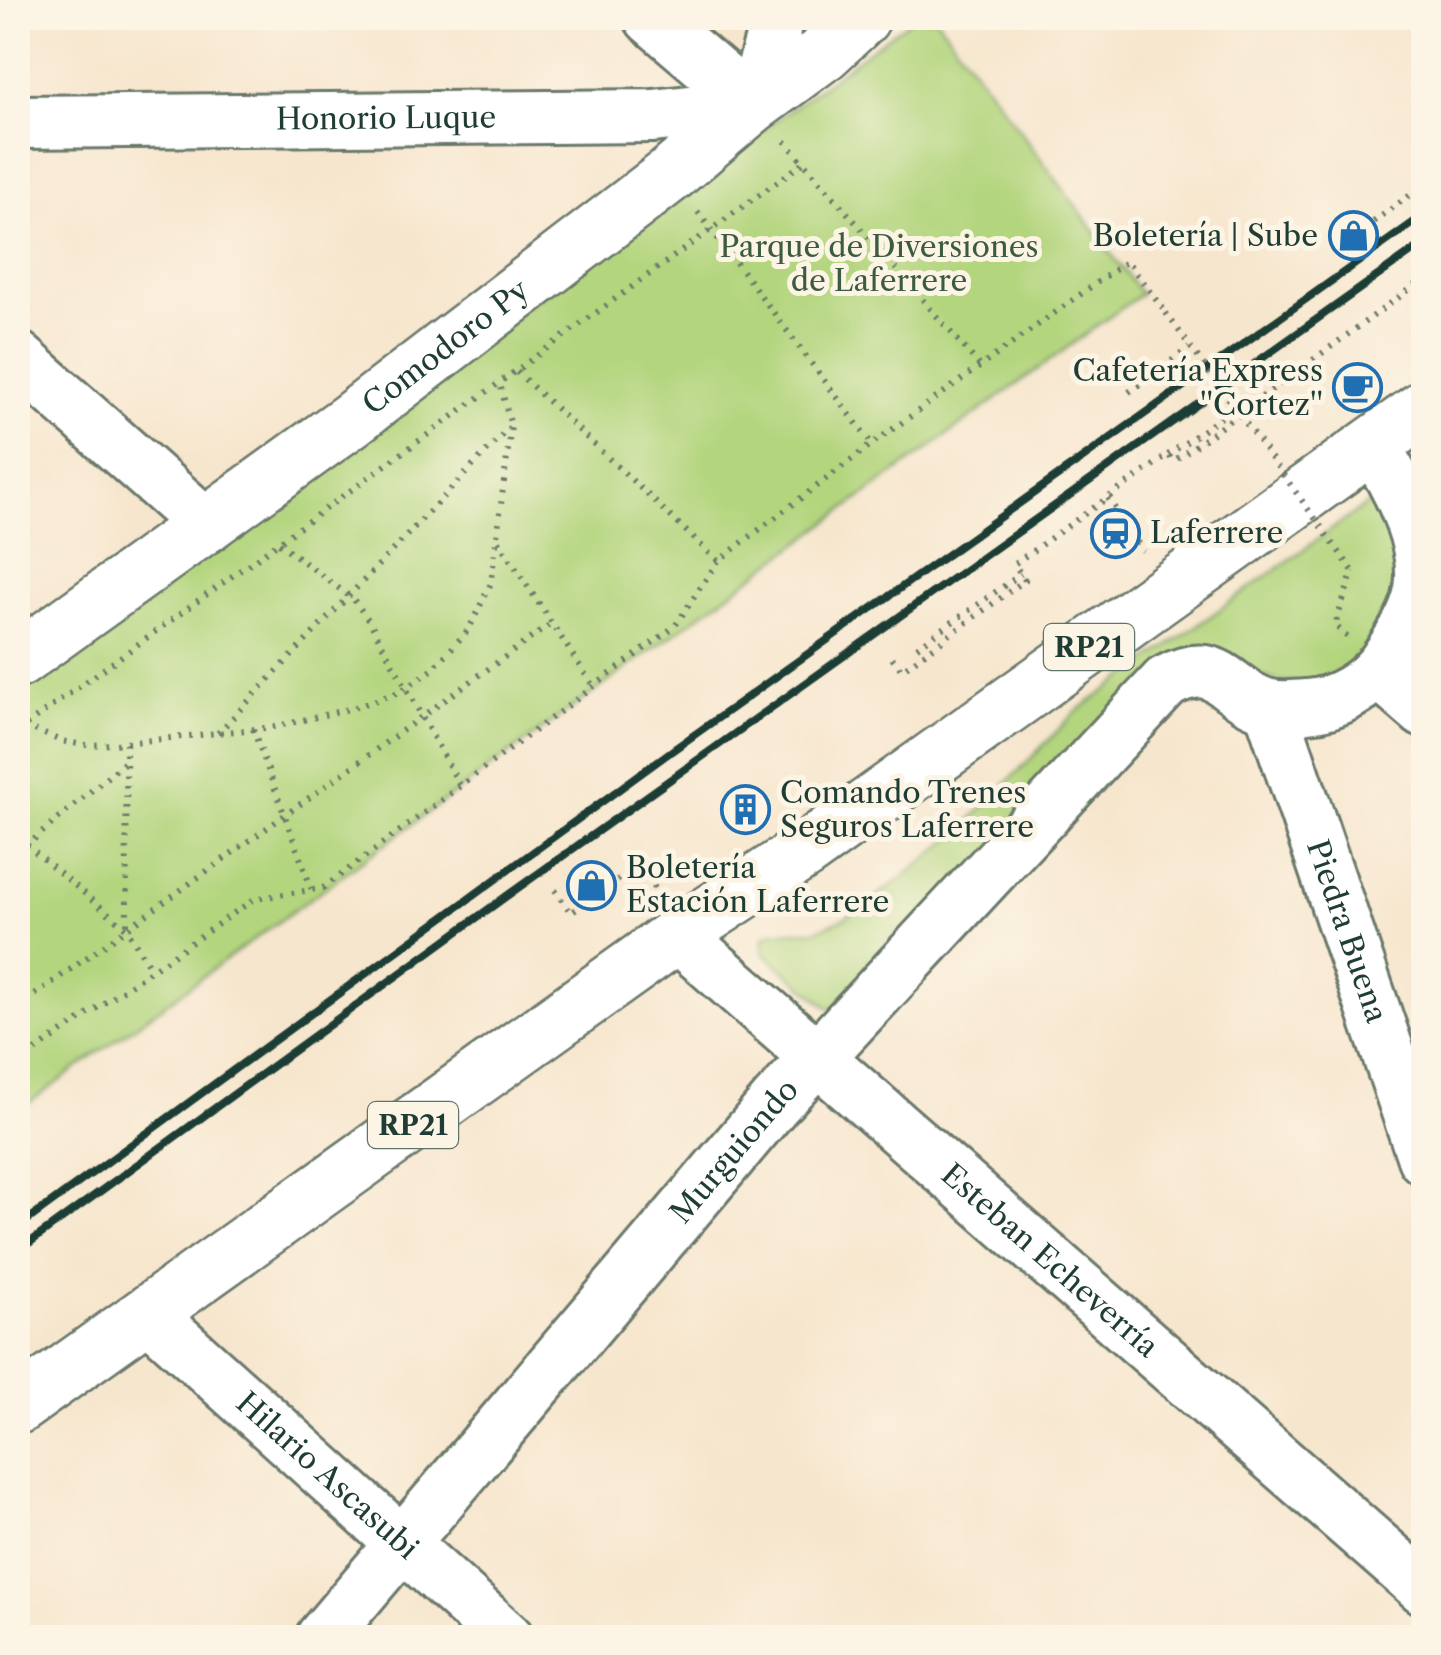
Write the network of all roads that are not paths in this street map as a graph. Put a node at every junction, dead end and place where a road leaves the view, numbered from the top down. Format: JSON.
{"nodes":[{"id":1,"x":651,"y":18,"type":"edge"},
{"id":2,"x":773,"y":18,"type":"edge"},
{"id":3,"x":862,"y":18,"type":"edge"},
{"id":4,"x":753,"y":105,"type":"junction"},
{"id":5,"x":18,"y":122,"type":"edge"},
{"id":6,"x":18,"y":358,"type":"edge"},
{"id":7,"x":1424,"y":408,"type":"edge"},
{"id":8,"x":1372,"y":445,"type":"junction"},
{"id":9,"x":207,"y":526,"type":"junction"},
{"id":10,"x":1420,"y":534,"type":"edge"},
{"id":11,"x":18,"y":660,"type":"edge"},
{"id":12,"x":1378,"y":672,"type":"junction"},
{"id":13,"x":1270,"y":706,"type":"junction"},
{"id":14,"x":1424,"y":711,"type":"edge"},
{"id":15,"x":680,"y":933,"type":"junction"},
{"id":16,"x":820,"y":1056,"type":"junction"},
{"id":17,"x":1424,"y":1158,"type":"edge"},
{"id":18,"x":149,"y":1315,"type":"junction"},
{"id":19,"x":18,"y":1406,"type":"edge"},
{"id":20,"x":402,"y":1545,"type":"junction"},
{"id":21,"x":1424,"y":1588,"type":"edge"},
{"id":22,"x":322,"y":1638,"type":"edge"},
{"id":23,"x":507,"y":1638,"type":"edge"}],
"edges":[{"from":1,"to":4,"type":"street"},
{"from":2,"to":4,"type":"street"},
{"from":3,"to":4,"type":"main road","name":"Comodoro Py"},
{"from":4,"to":5,"type":"street","name":"Honorio Luque"},
{"from":4,"to":9,"type":"main road","name":"Comodoro Py"},
{"from":6,"to":9,"type":"street"},
{"from":7,"to":8,"type":"main road","number":"RP21"},
{"from":8,"to":10,"type":"street"},
{"from":8,"to":15,"type":"main road","number":"RP21"},
{"from":9,"to":11,"type":"main road","name":"Comodoro Py"},
{"from":10,"to":12,"type":"street"},
{"from":12,"to":13,"type":"street"},
{"from":12,"to":14,"type":"street"},
{"from":13,"to":16,"type":"street","name":"Murguiondo"},
{"from":13,"to":17,"type":"street","name":"Piedra Buena"},
{"from":15,"to":16,"type":"street","name":"Esteban Echeverría"},
{"from":15,"to":18,"type":"main road","number":"RP21"},
{"from":16,"to":20,"type":"street","name":"Murguiondo"},
{"from":16,"to":21,"type":"street","name":"Esteban Echeverría"},
{"from":18,"to":19,"type":"main road","number":"RP21"},
{"from":18,"to":20,"type":"street","name":"Hilario Ascasubi"},
{"from":20,"to":22,"type":"street","name":"Murguiondo"},
{"from":20,"to":23,"type":"street","name":"Hilario Ascasubi"}]}
